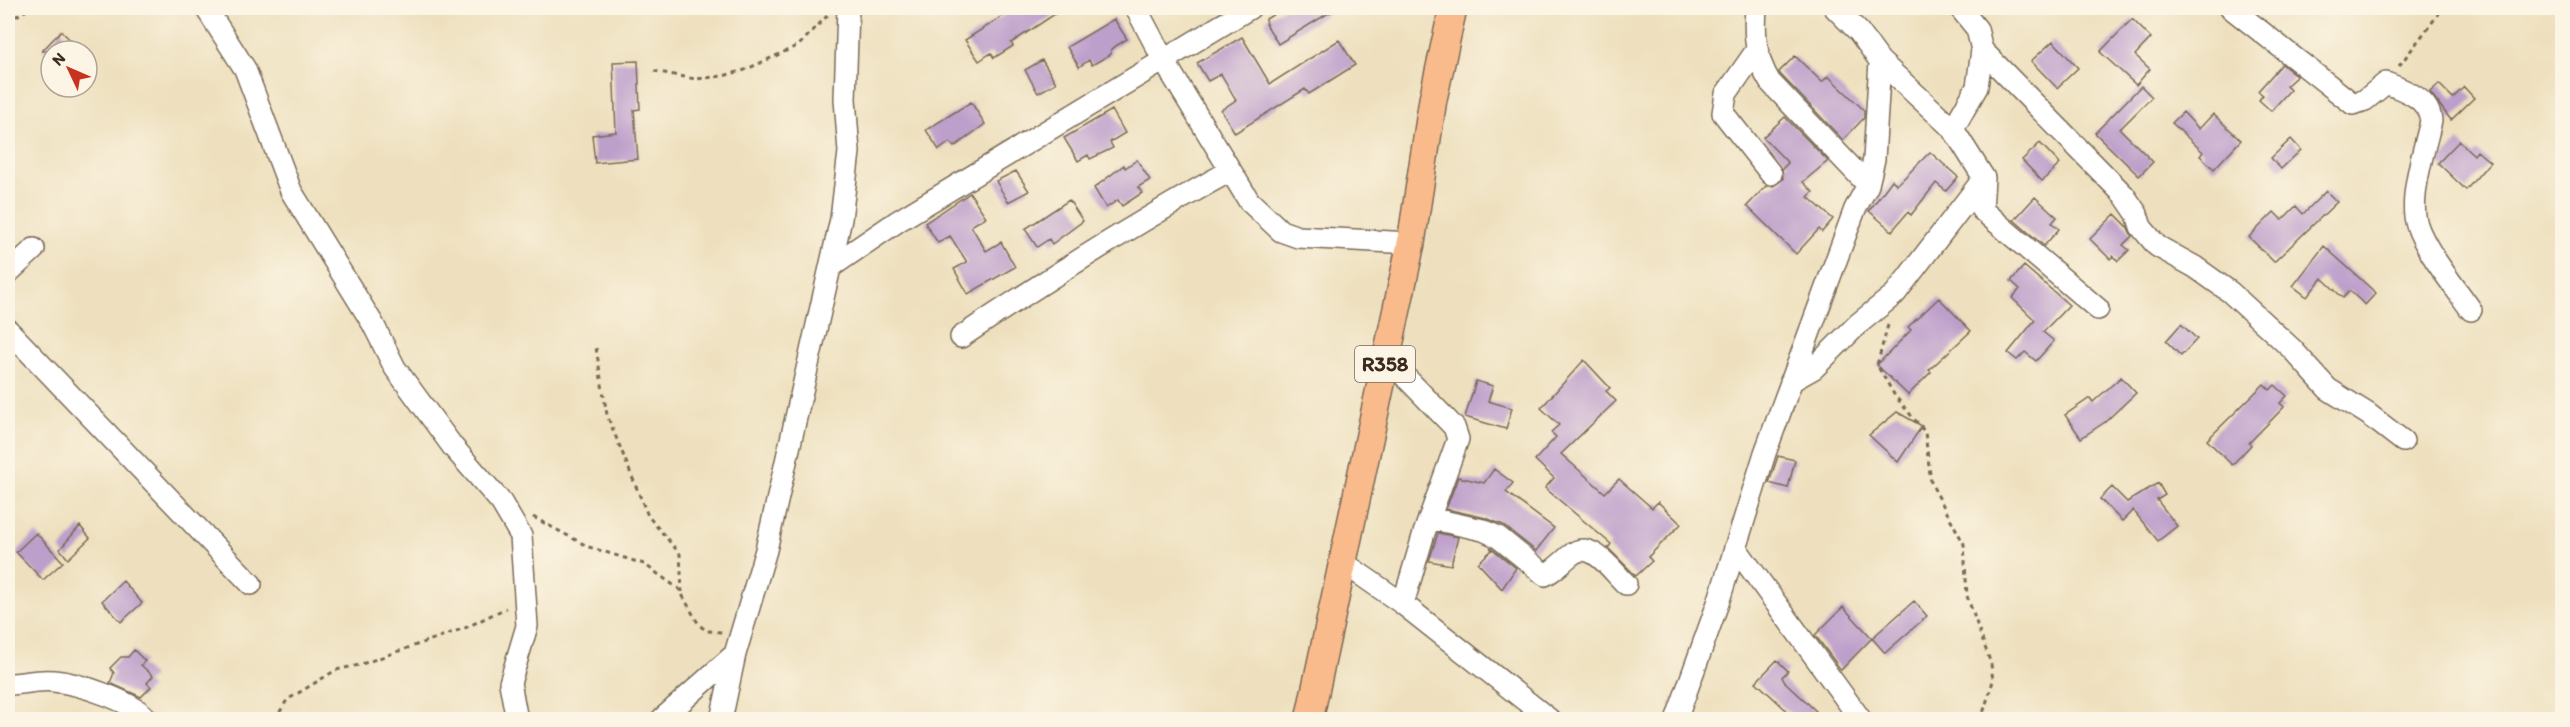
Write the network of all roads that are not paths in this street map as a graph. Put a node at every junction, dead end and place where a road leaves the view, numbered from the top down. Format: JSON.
{"nodes":[{"id":1,"x":206,"y":8,"type":"edge"},
{"id":2,"x":1136,"y":8,"type":"edge"},
{"id":3,"x":1251,"y":8,"type":"edge"},
{"id":4,"x":1453,"y":8,"type":"edge"},
{"id":5,"x":1756,"y":8,"type":"edge"},
{"id":6,"x":1835,"y":8,"type":"edge"},
{"id":7,"x":2231,"y":8,"type":"edge"},
{"id":8,"x":841,"y":9,"type":"edge"},
{"id":9,"x":1968,"y":10,"type":"edge"},
{"id":10,"x":1982,"y":50,"type":"junction"},
{"id":11,"x":1756,"y":51,"type":"junction"},
{"id":12,"x":1164,"y":61,"type":"junction"},
{"id":13,"x":1880,"y":61,"type":"junction"},
{"id":14,"x":1953,"y":129,"type":"junction"},
{"id":15,"x":1230,"y":171,"type":"junction"},
{"id":16,"x":1771,"y":174,"type":"dead end"},
{"id":17,"x":1984,"y":178,"type":"junction"},
{"id":18,"x":1868,"y":185,"type":"junction"},
{"id":19,"x":1411,"y":243,"type":"junction"},
{"id":20,"x":34,"y":249,"type":"dead end"},
{"id":21,"x":832,"y":266,"type":"junction"},
{"id":22,"x":8,"y":273,"type":"edge"},
{"id":23,"x":2098,"y":309,"type":"dead end"},
{"id":24,"x":2471,"y":310,"type":"dead end"},
{"id":25,"x":8,"y":330,"type":"edge"},
{"id":26,"x":961,"y":337,"type":"dead end"},
{"id":27,"x":1387,"y":358,"type":"junction"},
{"id":28,"x":1791,"y":381,"type":"junction"},
{"id":29,"x":2403,"y":441,"type":"dead end"},
{"id":30,"x":1429,"y":518,"type":"junction"},
{"id":31,"x":1735,"y":547,"type":"junction"},
{"id":32,"x":1341,"y":561,"type":"junction"},
{"id":33,"x":251,"y":584,"type":"dead end"},
{"id":34,"x":1626,"y":584,"type":"dead end"},
{"id":35,"x":1403,"y":604,"type":"junction"},
{"id":36,"x":735,"y":654,"type":"junction"},
{"id":37,"x":8,"y":684,"type":"edge"},
{"id":38,"x":148,"y":720,"type":"edge"},
{"id":39,"x":517,"y":720,"type":"edge"},
{"id":40,"x":661,"y":720,"type":"edge"},
{"id":41,"x":721,"y":720,"type":"edge"},
{"id":42,"x":1309,"y":720,"type":"edge"},
{"id":43,"x":1550,"y":720,"type":"edge"},
{"id":44,"x":1676,"y":720,"type":"edge"},
{"id":45,"x":1861,"y":720,"type":"edge"}],
"edges":[{"from":1,"to":39,"type":"street"},
{"from":2,"to":12,"type":"street"},
{"from":3,"to":12,"type":"street"},
{"from":4,"to":19,"type":"main road","number":"R358"},
{"from":5,"to":11,"type":"street"},
{"from":6,"to":13,"type":"street"},
{"from":7,"to":24,"type":"street"},
{"from":8,"to":21,"type":"street"},
{"from":9,"to":10,"type":"street"},
{"from":10,"to":14,"type":"street"},
{"from":10,"to":29,"type":"street"},
{"from":11,"to":16,"type":"street"},
{"from":11,"to":18,"type":"street"},
{"from":12,"to":15,"type":"street"},
{"from":12,"to":21,"type":"street"},
{"from":13,"to":14,"type":"street"},
{"from":13,"to":18,"type":"street"},
{"from":14,"to":17,"type":"street"},
{"from":15,"to":19,"type":"street"},
{"from":15,"to":26,"type":"street"},
{"from":17,"to":23,"type":"street"},
{"from":17,"to":28,"type":"street"},
{"from":18,"to":28,"type":"street"},
{"from":19,"to":27,"type":"main road","number":"R358"},
{"from":20,"to":22,"type":"street"},
{"from":21,"to":36,"type":"street"},
{"from":25,"to":33,"type":"street"},
{"from":27,"to":30,"type":"street"},
{"from":27,"to":32,"type":"main road","number":"R358"},
{"from":28,"to":31,"type":"street"},
{"from":30,"to":34,"type":"street"},
{"from":30,"to":35,"type":"street"},
{"from":31,"to":44,"type":"street"},
{"from":31,"to":45,"type":"street"},
{"from":32,"to":35,"type":"street"},
{"from":32,"to":42,"type":"main road","number":"R358"},
{"from":35,"to":43,"type":"street"},
{"from":36,"to":40,"type":"street"},
{"from":36,"to":41,"type":"street"},
{"from":37,"to":38,"type":"street"}]}
